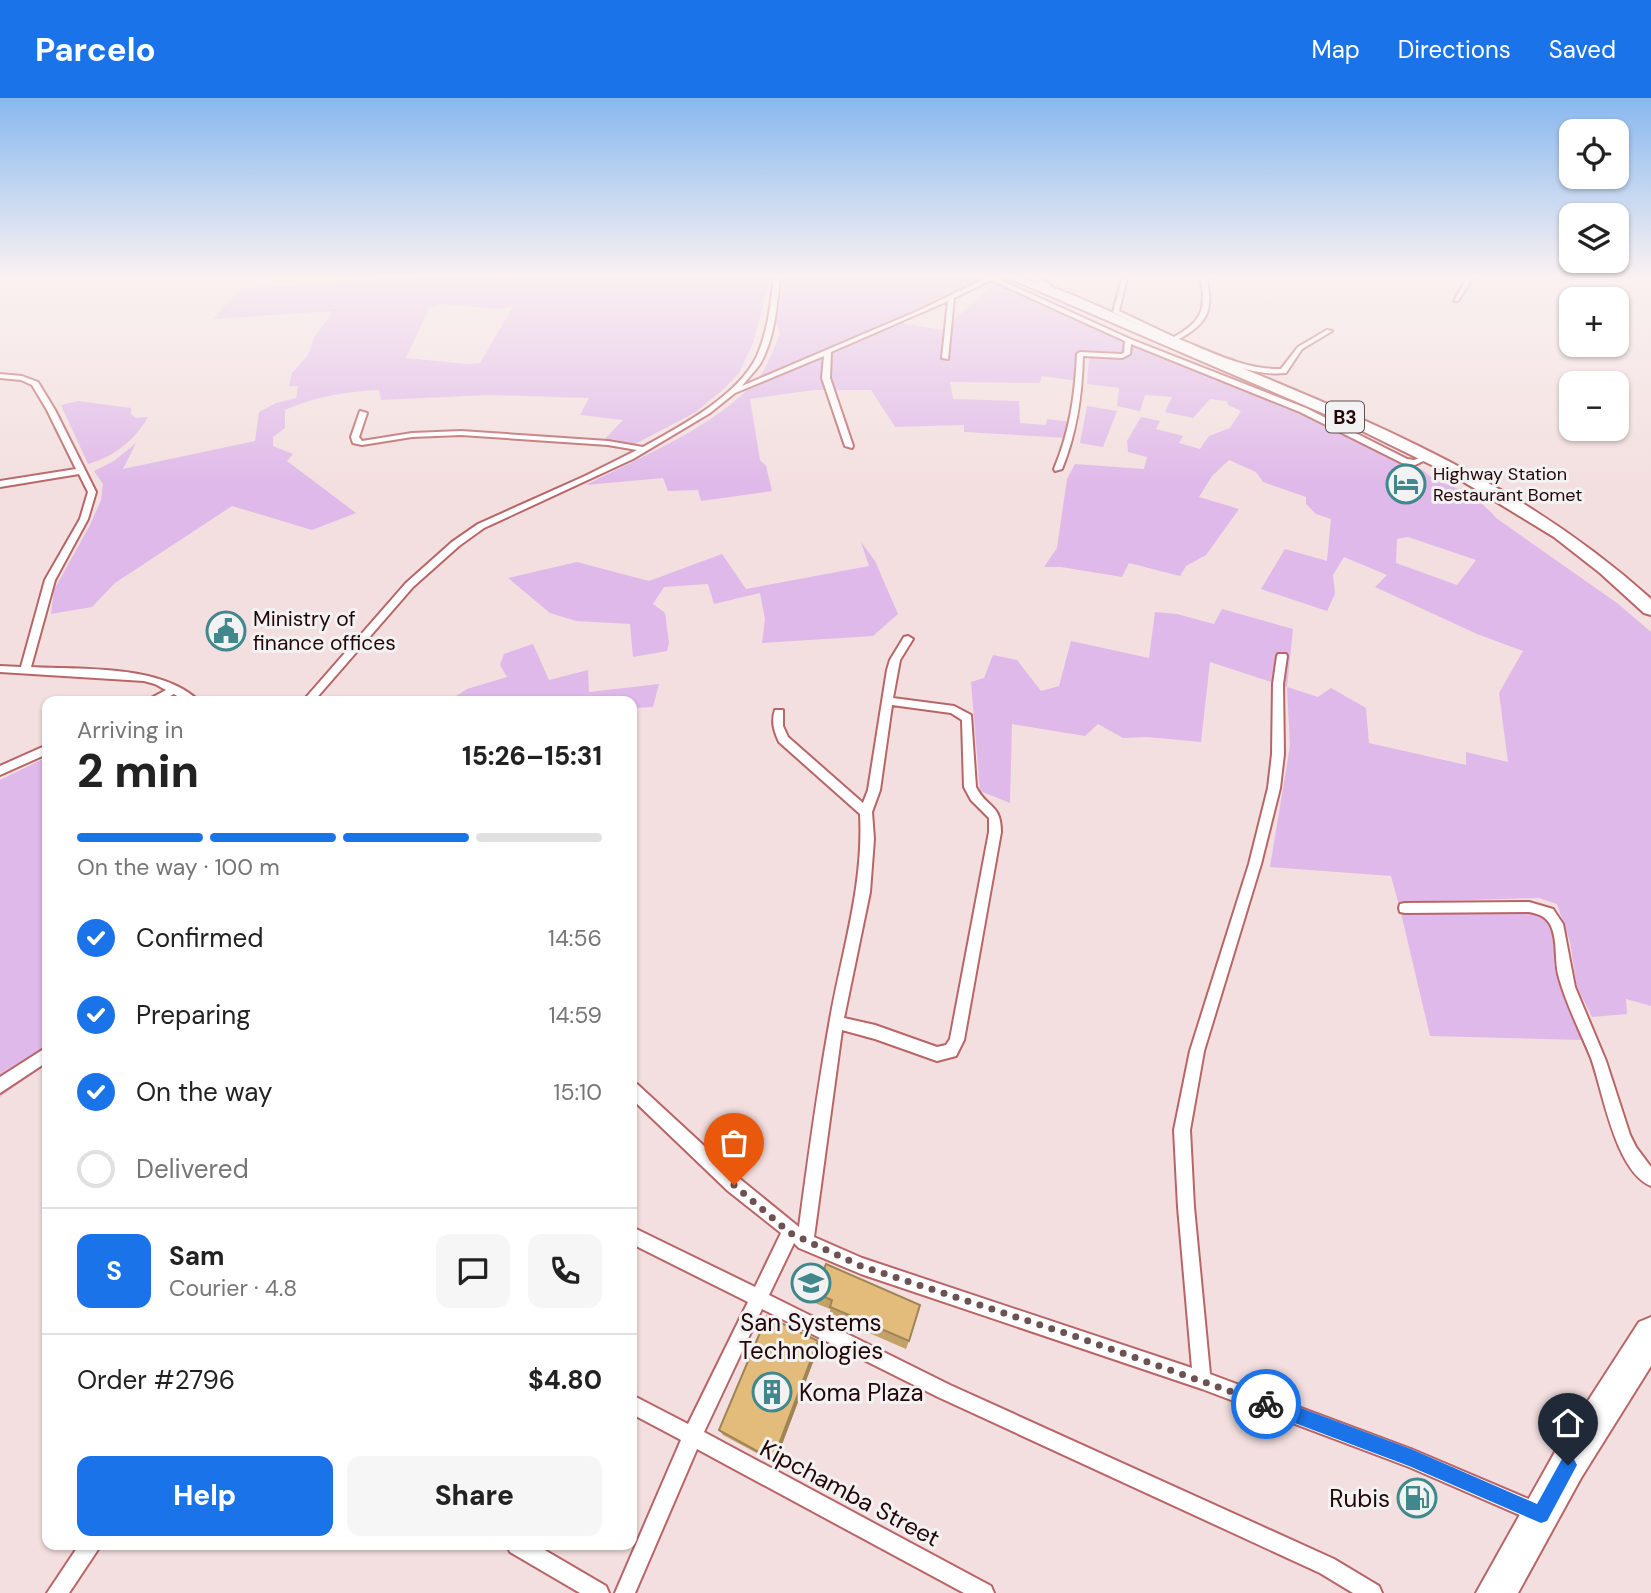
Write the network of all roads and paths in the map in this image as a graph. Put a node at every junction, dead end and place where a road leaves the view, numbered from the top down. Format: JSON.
{"nodes":[{"id":1,"x":763,"y":346,"type":"edge"},
{"id":2,"x":842,"y":346,"type":"edge"},
{"id":3,"x":947,"y":346,"type":"edge"},
{"id":4,"x":1131,"y":346,"type":"edge"},
{"id":5,"x":1157,"y":346,"type":"edge"},
{"id":6,"x":1182,"y":346,"type":"edge"},
{"id":7,"x":1186,"y":346,"type":"edge"},
{"id":8,"x":1304,"y":346,"type":"edge"},
{"id":9,"x":828,"y":352,"type":"junction"},
{"id":10,"x":946,"y":358,"type":"dead end"},
{"id":11,"x":0,"y":376,"type":"edge"},
{"id":12,"x":731,"y":393,"type":"junction"},
{"id":13,"x":362,"y":413,"type":"dead end"},
{"id":14,"x":1358,"y":429,"type":"junction"},
{"id":15,"x":849,"y":446,"type":"dead end"},
{"id":16,"x":643,"y":449,"type":"junction"},
{"id":17,"x":1058,"y":469,"type":"dead end"},
{"id":18,"x":79,"y":471,"type":"junction"},
{"id":19,"x":0,"y":484,"type":"edge"},
{"id":20,"x":1651,"y":609,"type":"edge"},
{"id":21,"x":908,"y":639,"type":"dead end"},
{"id":22,"x":1282,"y":656,"type":"dead end"},
{"id":23,"x":0,"y":669,"type":"edge"},
{"id":24,"x":25,"y":670,"type":"junction"},
{"id":25,"x":174,"y":690,"type":"junction"},
{"id":26,"x":162,"y":696,"type":"edge"},
{"id":27,"x":184,"y":696,"type":"edge"},
{"id":28,"x":312,"y":696,"type":"edge"},
{"id":29,"x":888,"y":701,"type":"junction"},
{"id":30,"x":779,"y":713,"type":"dead end"},
{"id":31,"x":42,"y":751,"type":"edge"},
{"id":32,"x":0,"y":771,"type":"edge"},
{"id":33,"x":866,"y":812,"type":"junction"},
{"id":34,"x":1405,"y":908,"type":"dead end"},
{"id":35,"x":836,"y":1022,"type":"junction"},
{"id":36,"x":42,"y":1057,"type":"edge"},
{"id":37,"x":0,"y":1086,"type":"edge"},
{"id":38,"x":637,"y":1094,"type":"edge"},
{"id":39,"x":1651,"y":1178,"type":"edge"},
{"id":40,"x":637,"y":1237,"type":"edge"},
{"id":41,"x":797,"y":1237,"type":"junction"},
{"id":42,"x":761,"y":1297,"type":"junction"},
{"id":43,"x":1651,"y":1334,"type":"edge"},
{"id":44,"x":1202,"y":1380,"type":"junction"},
{"id":45,"x":637,"y":1407,"type":"edge"},
{"id":46,"x":692,"y":1435,"type":"junction"},
{"id":47,"x":1541,"y":1514,"type":"junction"},
{"id":48,"x":88,"y":1550,"type":"edge"},
{"id":49,"x":526,"y":1550,"type":"edge"},
{"id":50,"x":57,"y":1593,"type":"edge"},
{"id":51,"x":599,"y":1593,"type":"edge"},
{"id":52,"x":625,"y":1593,"type":"edge"},
{"id":53,"x":984,"y":1593,"type":"edge"},
{"id":54,"x":1372,"y":1593,"type":"edge"},
{"id":55,"x":1496,"y":1593,"type":"edge"}],
"edges":[{"from":1,"to":12,"type":"street"},
{"from":2,"to":9,"type":"street"},
{"from":3,"to":10,"type":"street"},
{"from":4,"to":17,"type":"street"},
{"from":5,"to":14,"type":"street"},
{"from":6,"to":14,"type":"highway","number":"B3"},
{"from":7,"to":8,"type":"street"},
{"from":9,"to":12,"type":"street"},
{"from":9,"to":15,"type":"street"},
{"from":11,"to":18,"type":"street"},
{"from":12,"to":16,"type":"street"},
{"from":13,"to":16,"type":"street"},
{"from":14,"to":20,"type":"highway","number":"B3"},
{"from":16,"to":28,"type":"street"},
{"from":18,"to":19,"type":"street"},
{"from":18,"to":24,"type":"street"},
{"from":21,"to":29,"type":"street"},
{"from":22,"to":44,"type":"street"},
{"from":23,"to":24,"type":"street"},
{"from":24,"to":25,"type":"street"},
{"from":25,"to":26,"type":"street"},
{"from":25,"to":27,"type":"street"},
{"from":29,"to":33,"type":"street"},
{"from":29,"to":35,"type":"street"},
{"from":30,"to":33,"type":"street"},
{"from":31,"to":32,"type":"street"},
{"from":33,"to":35,"type":"street"},
{"from":34,"to":39,"type":"street"},
{"from":35,"to":41,"type":"street"},
{"from":36,"to":37,"type":"street"},
{"from":38,"to":41,"type":"street"},
{"from":40,"to":42,"type":"street"},
{"from":41,"to":42,"type":"street"},
{"from":41,"to":44,"type":"street"},
{"from":42,"to":46,"type":"street"},
{"from":42,"to":54,"type":"street"},
{"from":43,"to":47,"type":"highway"},
{"from":44,"to":47,"type":"street"},
{"from":45,"to":46,"type":"street","name":"Kipchamba Street"},
{"from":46,"to":52,"type":"street"},
{"from":46,"to":53,"type":"street","name":"Kipchamba Street"},
{"from":47,"to":55,"type":"highway"},
{"from":48,"to":50,"type":"street"},
{"from":49,"to":51,"type":"street"}]}
